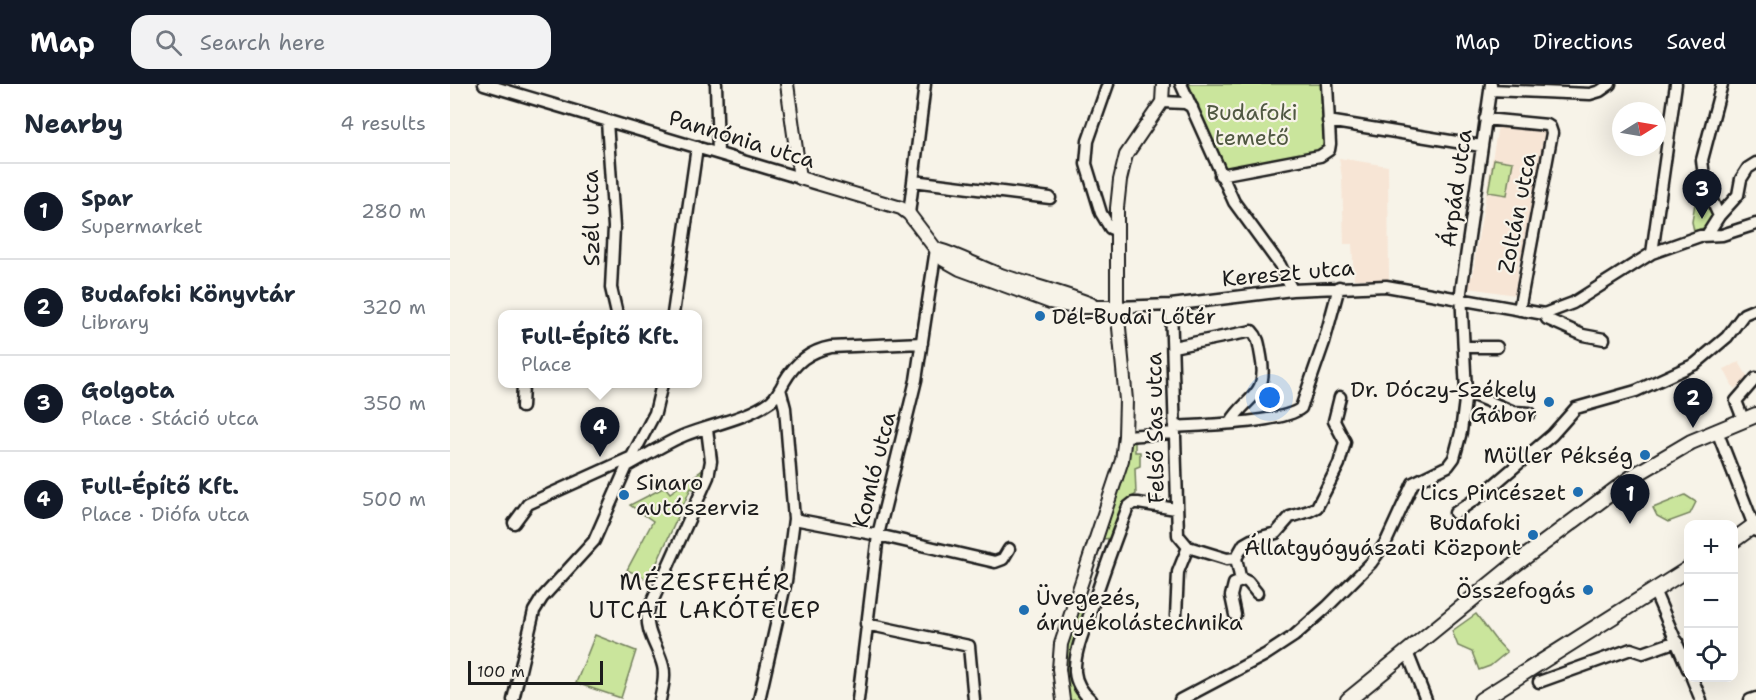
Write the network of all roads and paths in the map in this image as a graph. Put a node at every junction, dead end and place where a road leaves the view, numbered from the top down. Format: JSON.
{"nodes":[{"id":1,"x":484,"y":84,"type":"edge"},
{"id":2,"x":716,"y":84,"type":"edge"},
{"id":3,"x":787,"y":84,"type":"edge"},
{"id":4,"x":925,"y":84,"type":"edge"},
{"id":5,"x":1108,"y":84,"type":"edge"},
{"id":6,"x":1163,"y":84,"type":"edge"},
{"id":7,"x":1181,"y":84,"type":"edge"},
{"id":8,"x":1327,"y":84,"type":"edge"},
{"id":9,"x":1610,"y":84,"type":"edge"},
{"id":10,"x":1676,"y":84,"type":"edge"},
{"id":11,"x":1722,"y":84,"type":"edge"},
{"id":12,"x":1490,"y":87,"type":"edge"},
{"id":13,"x":1162,"y":102,"type":"junction"},
{"id":14,"x":1192,"y":107,"type":"junction"},
{"id":15,"x":1485,"y":120,"type":"junction"},
{"id":16,"x":608,"y":121,"type":"junction"},
{"id":17,"x":1328,"y":121,"type":"junction"},
{"id":18,"x":1481,"y":146,"type":"junction"},
{"id":19,"x":697,"y":147,"type":"junction"},
{"id":20,"x":718,"y":153,"type":"junction"},
{"id":21,"x":1756,"y":163,"type":"edge"},
{"id":22,"x":1220,"y":176,"type":"junction"},
{"id":23,"x":800,"y":178,"type":"junction"},
{"id":24,"x":913,"y":181,"type":"junction"},
{"id":25,"x":1050,"y":198,"type":"dead end"},
{"id":26,"x":909,"y":214,"type":"junction"},
{"id":27,"x":1719,"y":216,"type":"junction"},
{"id":28,"x":1756,"y":224,"type":"edge"},
{"id":29,"x":1117,"y":231,"type":"junction"},
{"id":30,"x":1707,"y":235,"type":"junction"},
{"id":31,"x":936,"y":249,"type":"junction"},
{"id":32,"x":1652,"y":253,"type":"junction"},
{"id":33,"x":1339,"y":287,"type":"junction"},
{"id":34,"x":1292,"y":290,"type":"junction"},
{"id":35,"x":1462,"y":298,"type":"junction"},
{"id":36,"x":1171,"y":305,"type":"junction"},
{"id":37,"x":1118,"y":308,"type":"junction"},
{"id":38,"x":1753,"y":309,"type":"edge"},
{"id":39,"x":616,"y":310,"type":"edge"},
{"id":40,"x":674,"y":310,"type":"edge"},
{"id":41,"x":1519,"y":310,"type":"junction"},
{"id":42,"x":1544,"y":314,"type":"junction"},
{"id":43,"x":1604,"y":339,"type":"dead end"},
{"id":44,"x":922,"y":343,"type":"junction"},
{"id":45,"x":1173,"y":347,"type":"junction"},
{"id":46,"x":1465,"y":347,"type":"junction"},
{"id":47,"x":1497,"y":347,"type":"dead end"},
{"id":48,"x":1756,"y":378,"type":"edge"},
{"id":49,"x":523,"y":388,"type":"edge"},
{"id":50,"x":661,"y":388,"type":"edge"},
{"id":51,"x":780,"y":389,"type":"junction"},
{"id":52,"x":1466,"y":392,"type":"junction"},
{"id":53,"x":1340,"y":398,"type":"dead end"},
{"id":54,"x":522,"y":407,"type":"dead end"},
{"id":55,"x":1530,"y":413,"type":"dead end"},
{"id":56,"x":1749,"y":417,"type":"edge"},
{"id":57,"x":1230,"y":423,"type":"junction"},
{"id":58,"x":707,"y":429,"type":"junction"},
{"id":59,"x":1174,"y":430,"type":"junction"},
{"id":60,"x":1717,"y":431,"type":"junction"},
{"id":61,"x":1125,"y":436,"type":"junction"},
{"id":62,"x":629,"y":461,"type":"junction"},
{"id":63,"x":1176,"y":509,"type":"junction"},
{"id":64,"x":1455,"y":513,"type":"dead end"},
{"id":65,"x":794,"y":519,"type":"junction"},
{"id":66,"x":514,"y":523,"type":"dead end"},
{"id":67,"x":1755,"y":527,"type":"edge"},
{"id":68,"x":878,"y":535,"type":"junction"},
{"id":69,"x":1738,"y":538,"type":"edge"},
{"id":70,"x":1093,"y":545,"type":"junction"},
{"id":71,"x":1188,"y":547,"type":"junction"},
{"id":72,"x":1009,"y":549,"type":"dead end"},
{"id":73,"x":1110,"y":551,"type":"junction"},
{"id":74,"x":1236,"y":558,"type":"junction"},
{"id":75,"x":1684,"y":572,"type":"edge"},
{"id":76,"x":1241,"y":581,"type":"junction"},
{"id":77,"x":1654,"y":590,"type":"junction"},
{"id":78,"x":1257,"y":593,"type":"dead end"},
{"id":79,"x":1235,"y":615,"type":"dead end"},
{"id":80,"x":1176,"y":616,"type":"dead end"},
{"id":81,"x":866,"y":624,"type":"junction"},
{"id":82,"x":1677,"y":641,"type":"junction"},
{"id":83,"x":1407,"y":652,"type":"junction"},
{"id":84,"x":1684,"y":657,"type":"edge"},
{"id":85,"x":1539,"y":682,"type":"dead end"},
{"id":86,"x":1694,"y":682,"type":"edge"},
{"id":87,"x":1088,"y":697,"type":"edge"},
{"id":88,"x":1756,"y":698,"type":"edge"},
{"id":89,"x":513,"y":700,"type":"edge"},
{"id":90,"x":660,"y":700,"type":"edge"},
{"id":91,"x":759,"y":700,"type":"edge"},
{"id":92,"x":858,"y":700,"type":"edge"},
{"id":93,"x":974,"y":700,"type":"edge"},
{"id":94,"x":1064,"y":700,"type":"edge"},
{"id":95,"x":1180,"y":700,"type":"edge"},
{"id":96,"x":1348,"y":700,"type":"edge"},
{"id":97,"x":1425,"y":700,"type":"edge"},
{"id":98,"x":1481,"y":700,"type":"edge"},
{"id":99,"x":1701,"y":700,"type":"edge"},
{"id":100,"x":1750,"y":700,"type":"edge"}],
"edges":[{"from":1,"to":16,"type":"street","name":"Pannónia utca"},
{"from":2,"to":20,"type":"street"},
{"from":3,"to":23,"type":"street"},
{"from":4,"to":24,"type":"street"},
{"from":5,"to":29,"type":"street"},
{"from":6,"to":13,"type":"street"},
{"from":7,"to":14,"type":"street"},
{"from":8,"to":17,"type":"street"},
{"from":9,"to":12,"type":"street"},
{"from":10,"to":32,"type":"street"},
{"from":11,"to":27,"type":"street"},
{"from":12,"to":15,"type":"street","name":"Árpád utca"},
{"from":13,"to":14,"type":"street"},
{"from":13,"to":29,"type":"street"},
{"from":14,"to":22,"type":"street"},
{"from":15,"to":18,"type":"street","name":"Árpád utca"},
{"from":15,"to":41,"type":"street","name":"Zoltán utca"},
{"from":16,"to":19,"type":"street","name":"Pannónia utca"},
{"from":16,"to":39,"type":"street","name":"Szél utca"},
{"from":17,"to":18,"type":"street"},
{"from":17,"to":22,"type":"street"},
{"from":18,"to":35,"type":"street","name":"Árpád utca"},
{"from":19,"to":20,"type":"street","name":"Pannónia utca"},
{"from":19,"to":40,"type":"street"},
{"from":20,"to":23,"type":"street","name":"Pannónia utca"},
{"from":21,"to":27,"type":"street"},
{"from":22,"to":34,"type":"street"},
{"from":23,"to":26,"type":"street","name":"Pannónia utca"},
{"from":24,"to":25,"type":"street"},
{"from":24,"to":26,"type":"street"},
{"from":26,"to":31,"type":"street","name":"Pannónia utca"},
{"from":27,"to":30,"type":"street"},
{"from":28,"to":30,"type":"street"},
{"from":29,"to":37,"type":"street"},
{"from":30,"to":32,"type":"street"},
{"from":31,"to":37,"type":"street"},
{"from":31,"to":44,"type":"street","name":"Komló utca"},
{"from":32,"to":42,"type":"street"},
{"from":33,"to":34,"type":"street","name":"Kereszt utca"},
{"from":33,"to":35,"type":"street","name":"Kereszt utca"},
{"from":33,"to":57,"type":"street"},
{"from":34,"to":36,"type":"street","name":"Kereszt utca"},
{"from":35,"to":41,"type":"street","name":"Kereszt utca"},
{"from":35,"to":46,"type":"street","name":"Árpád utca"},
{"from":36,"to":37,"type":"street","name":"Kereszt utca"},
{"from":36,"to":45,"type":"street","name":"Felső Sas utca"},
{"from":37,"to":61,"type":"street"},
{"from":38,"to":64,"type":"street"},
{"from":41,"to":42,"type":"street","name":"Kereszt utca"},
{"from":42,"to":43,"type":"street"},
{"from":44,"to":51,"type":"street"},
{"from":44,"to":68,"type":"street","name":"Komló utca"},
{"from":45,"to":57,"type":"street"},
{"from":45,"to":59,"type":"street","name":"Felső Sas utca"},
{"from":46,"to":47,"type":"street"},
{"from":46,"to":52,"type":"street","name":"Árpád utca"},
{"from":48,"to":56,"type":"street"},
{"from":49,"to":54,"type":"street"},
{"from":50,"to":62,"type":"street"},
{"from":51,"to":58,"type":"street"},
{"from":51,"to":65,"type":"street"},
{"from":52,"to":55,"type":"street"},
{"from":52,"to":95,"type":"street","name":"Árpád utca"},
{"from":53,"to":74,"type":"street"},
{"from":56,"to":60,"type":"main road"},
{"from":57,"to":59,"type":"street"},
{"from":58,"to":62,"type":"street"},
{"from":58,"to":90,"type":"street"},
{"from":59,"to":61,"type":"street"},
{"from":59,"to":63,"type":"street","name":"Felső Sas utca"},
{"from":60,"to":67,"type":"street"},
{"from":60,"to":83,"type":"main road"},
{"from":61,"to":70,"type":"street"},
{"from":62,"to":66,"type":"street"},
{"from":62,"to":89,"type":"street"},
{"from":63,"to":71,"type":"street","name":"Felső Sas utca"},
{"from":63,"to":73,"type":"street"},
{"from":65,"to":68,"type":"street"},
{"from":65,"to":91,"type":"street"},
{"from":67,"to":69,"type":"main road"},
{"from":68,"to":72,"type":"street"},
{"from":68,"to":81,"type":"street","name":"Komló utca"},
{"from":70,"to":73,"type":"street"},
{"from":70,"to":94,"type":"street"},
{"from":71,"to":74,"type":"street"},
{"from":71,"to":80,"type":"street"},
{"from":73,"to":87,"type":"street"},
{"from":74,"to":76,"type":"street"},
{"from":75,"to":77,"type":"main road"},
{"from":76,"to":78,"type":"street"},
{"from":76,"to":79,"type":"street"},
{"from":77,"to":82,"type":"street"},
{"from":77,"to":98,"type":"main road"},
{"from":81,"to":92,"type":"street","name":"Komló utca"},
{"from":81,"to":93,"type":"street"},
{"from":82,"to":84,"type":"street"},
{"from":82,"to":85,"type":"street"},
{"from":83,"to":96,"type":"main road"},
{"from":83,"to":97,"type":"street"},
{"from":86,"to":99,"type":"street"},
{"from":88,"to":100,"type":"street"}]}
